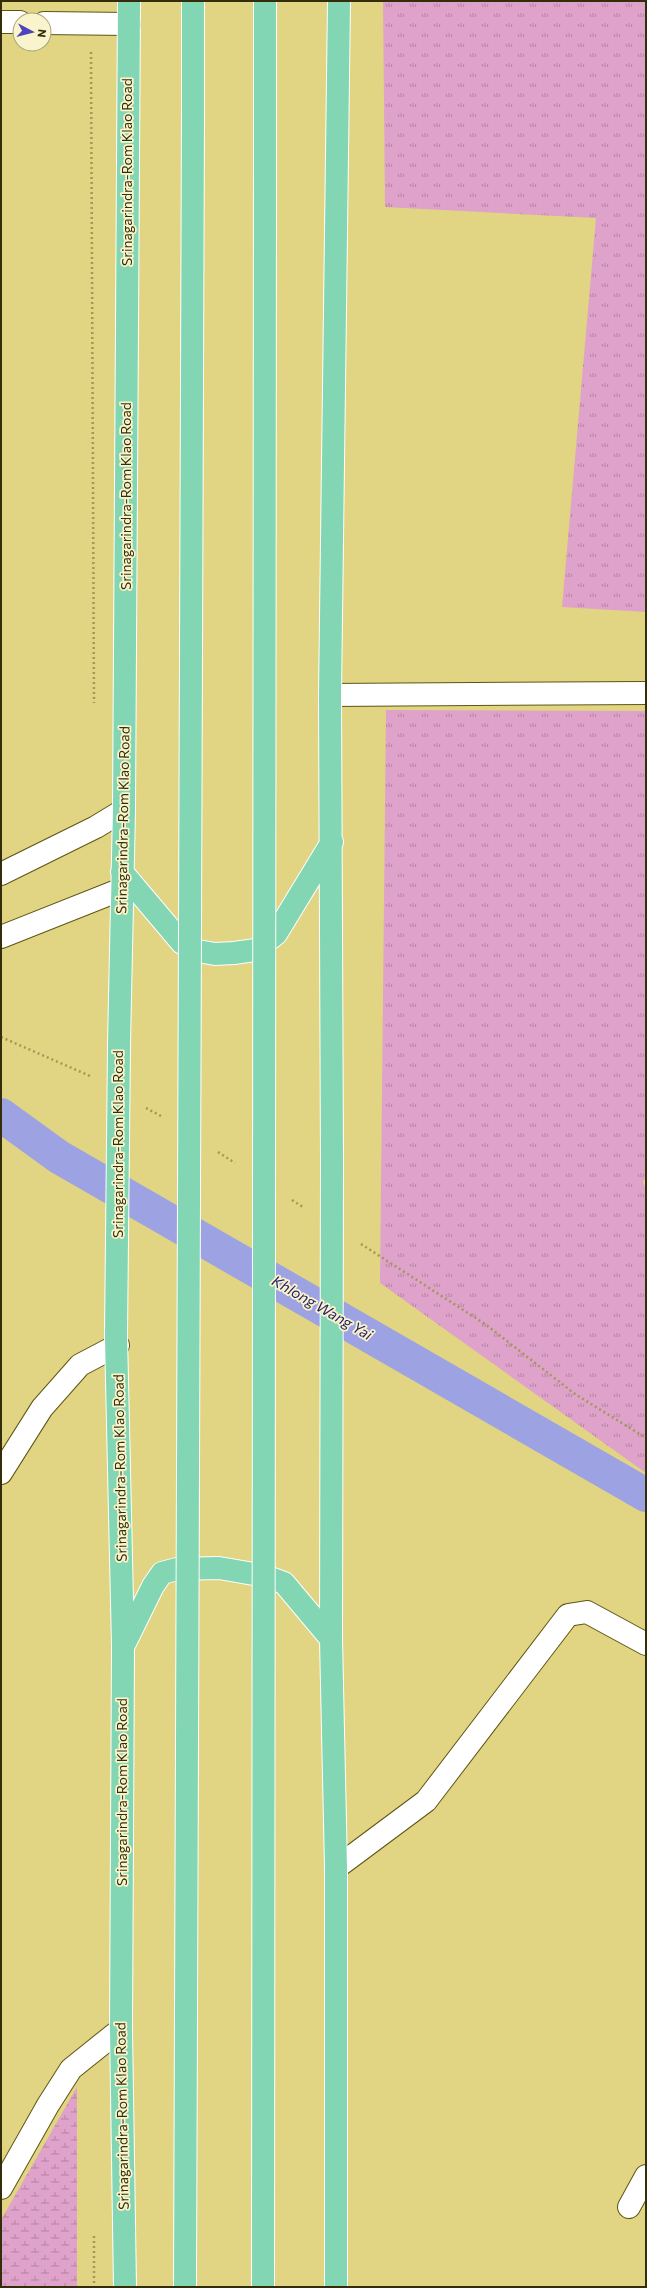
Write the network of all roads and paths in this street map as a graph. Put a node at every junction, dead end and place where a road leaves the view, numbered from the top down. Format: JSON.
{"nodes":[{"id":1,"x":129,"y":1,"type":"edge"},
{"id":2,"x":193,"y":1,"type":"edge"},
{"id":3,"x":265,"y":1,"type":"edge"},
{"id":4,"x":339,"y":1,"type":"edge"},
{"id":5,"x":1,"y":22,"type":"edge"},
{"id":6,"x":12,"y":22,"type":"edge"},
{"id":7,"x":52,"y":23,"type":"edge"},
{"id":8,"x":91,"y":23,"type":"junction"},
{"id":9,"x":129,"y":24,"type":"junction"},
{"id":10,"x":646,"y":693,"type":"edge"},
{"id":11,"x":330,"y":695,"type":"junction"},
{"id":12,"x":94,"y":709,"type":"dead end"},
{"id":13,"x":124,"y":810,"type":"junction"},
{"id":14,"x":332,"y":842,"type":"junction"},
{"id":15,"x":1,"y":874,"type":"edge"},
{"id":16,"x":122,"y":880,"type":"junction"},
{"id":17,"x":1,"y":937,"type":"edge"},
{"id":18,"x":117,"y":1341,"type":"junction"},
{"id":19,"x":1,"y":1474,"type":"edge"},
{"id":20,"x":331,"y":1639,"type":"junction"},
{"id":21,"x":646,"y":1644,"type":"edge"},
{"id":22,"x":123,"y":1646,"type":"junction"},
{"id":23,"x":336,"y":1868,"type":"junction"},
{"id":24,"x":121,"y":2029,"type":"junction"},
{"id":25,"x":646,"y":2176,"type":"edge"},
{"id":26,"x":1,"y":2188,"type":"edge"},
{"id":27,"x":629,"y":2207,"type":"dead end"},
{"id":28,"x":125,"y":2287,"type":"edge"},
{"id":29,"x":185,"y":2287,"type":"edge"},
{"id":30,"x":263,"y":2287,"type":"edge"},
{"id":31,"x":336,"y":2287,"type":"edge"}],
"edges":[{"from":1,"to":9,"type":"main road","name":"Srinagarindra-Rom Klao Road"},
{"from":2,"to":29,"type":"main road","bridge":true},
{"from":3,"to":30,"type":"main road","bridge":true},
{"from":4,"to":11,"type":"main road"},
{"from":5,"to":6,"type":"street"},
{"from":7,"to":8,"type":"street"},
{"from":8,"to":9,"type":"street"},
{"from":8,"to":12,"type":"path"},
{"from":9,"to":13,"type":"main road","name":"Srinagarindra-Rom Klao Road"},
{"from":10,"to":11,"type":"street"},
{"from":11,"to":14,"type":"main road"},
{"from":13,"to":15,"type":"street"},
{"from":13,"to":16,"type":"main road","name":"Srinagarindra-Rom Klao Road"},
{"from":14,"to":16,"type":"main road"},
{"from":14,"to":20,"type":"main road"},
{"from":16,"to":17,"type":"street"},
{"from":16,"to":18,"type":"main road","name":"Srinagarindra-Rom Klao Road"},
{"from":18,"to":19,"type":"street"},
{"from":18,"to":22,"type":"main road","name":"Srinagarindra-Rom Klao Road"},
{"from":20,"to":22,"type":"main road"},
{"from":20,"to":23,"type":"main road"},
{"from":21,"to":23,"type":"street"},
{"from":22,"to":24,"type":"main road","name":"Srinagarindra-Rom Klao Road"},
{"from":23,"to":31,"type":"main road"},
{"from":24,"to":26,"type":"street"},
{"from":24,"to":28,"type":"main road","name":"Srinagarindra-Rom Klao Road"},
{"from":25,"to":27,"type":"street"}]}
